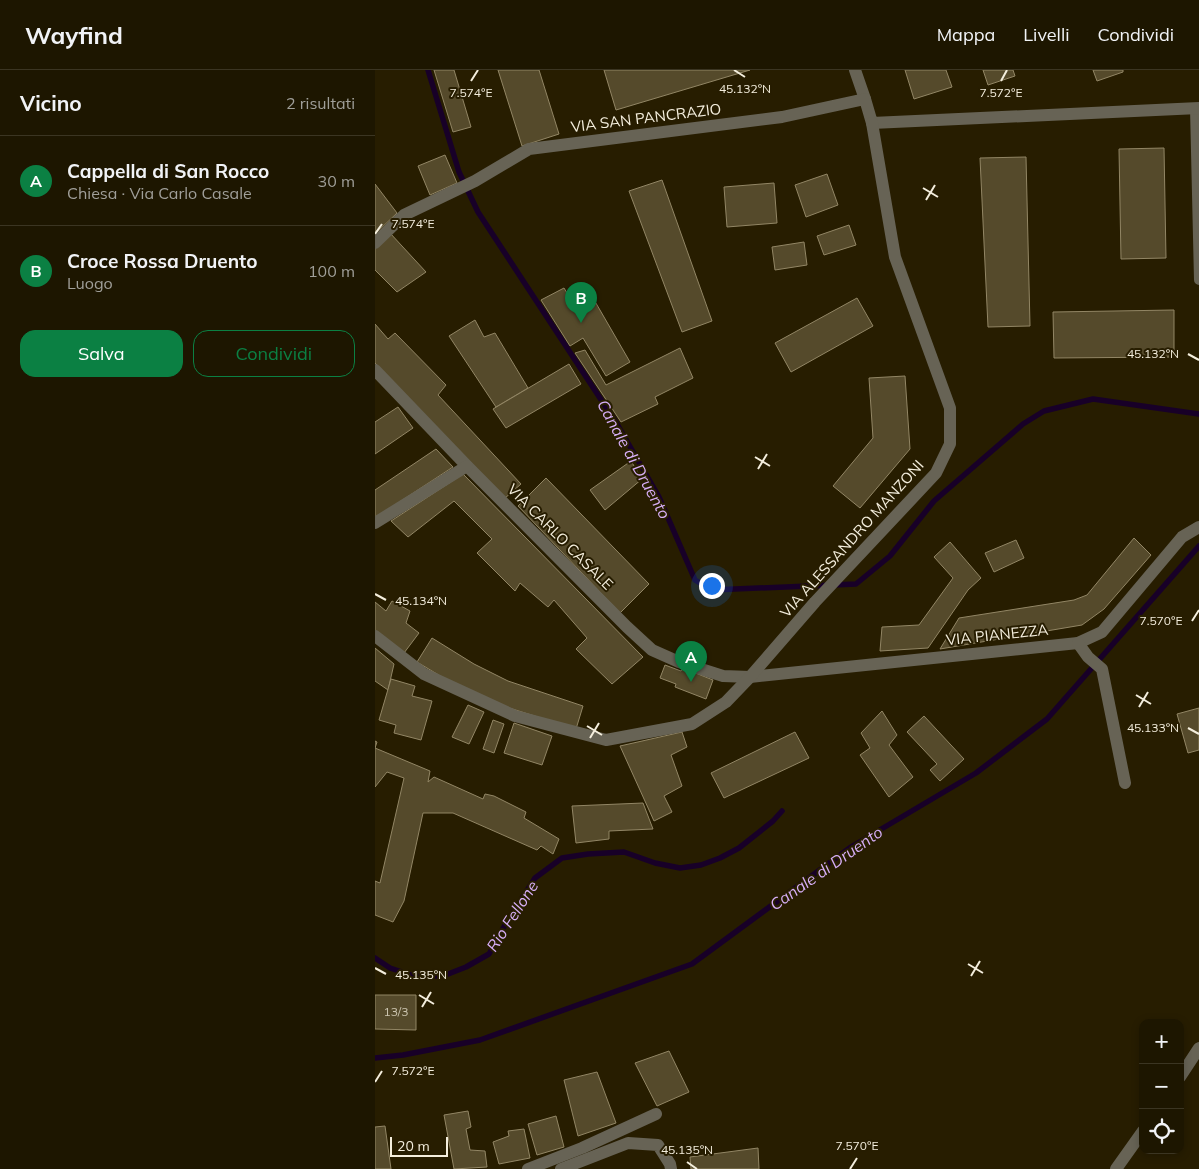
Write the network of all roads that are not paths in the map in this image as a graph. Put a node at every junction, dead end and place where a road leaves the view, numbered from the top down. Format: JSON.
{"nodes":[{"id":1,"x":855,"y":70,"type":"edge"},
{"id":2,"x":865,"y":99,"type":"junction"},
{"id":3,"x":1197,"y":108,"type":"edge"},
{"id":4,"x":872,"y":123,"type":"junction"},
{"id":5,"x":375,"y":243,"type":"edge"},
{"id":6,"x":1199,"y":280,"type":"edge"},
{"id":7,"x":375,"y":370,"type":"edge"},
{"id":8,"x":467,"y":466,"type":"junction"},
{"id":9,"x":375,"y":522,"type":"edge"},
{"id":10,"x":1199,"y":527,"type":"edge"},
{"id":11,"x":375,"y":636,"type":"edge"},
{"id":12,"x":1078,"y":643,"type":"junction"},
{"id":13,"x":750,"y":677,"type":"junction"},
{"id":14,"x":1125,"y":783,"type":"dead end"},
{"id":15,"x":1199,"y":1048,"type":"edge"},
{"id":16,"x":1184,"y":1071,"type":"edge"},
{"id":17,"x":656,"y":1114,"type":"dead end"},
{"id":18,"x":1139,"y":1137,"type":"edge"},
{"id":19,"x":528,"y":1169,"type":"edge"},
{"id":20,"x":561,"y":1169,"type":"edge"},
{"id":21,"x":671,"y":1169,"type":"edge"},
{"id":22,"x":1116,"y":1169,"type":"edge"}],
"edges":[{"from":1,"to":2,"type":"street"},
{"from":2,"to":4,"type":"street"},
{"from":2,"to":5,"type":"street","name":"VIA SAN PANCRAZIO"},
{"from":3,"to":4,"type":"street"},
{"from":3,"to":6,"type":"lane"},
{"from":4,"to":13,"type":"street","name":"VIA ALESSANDRO MANZONI"},
{"from":7,"to":8,"type":"street","name":"VIA CARLO CASALE"},
{"from":8,"to":9,"type":"street"},
{"from":8,"to":13,"type":"street","name":"VIA CARLO CASALE"},
{"from":10,"to":12,"type":"street","name":"VIA PIANEZZA"},
{"from":11,"to":13,"type":"street","name":"VIA ALESSANDRO MANZONI"},
{"from":12,"to":13,"type":"street","name":"VIA PIANEZZA"},
{"from":12,"to":14,"type":"street"},
{"from":15,"to":16,"type":"street"},
{"from":17,"to":19,"type":"street"},
{"from":18,"to":22,"type":"street"},
{"from":20,"to":21,"type":"street"}]}
